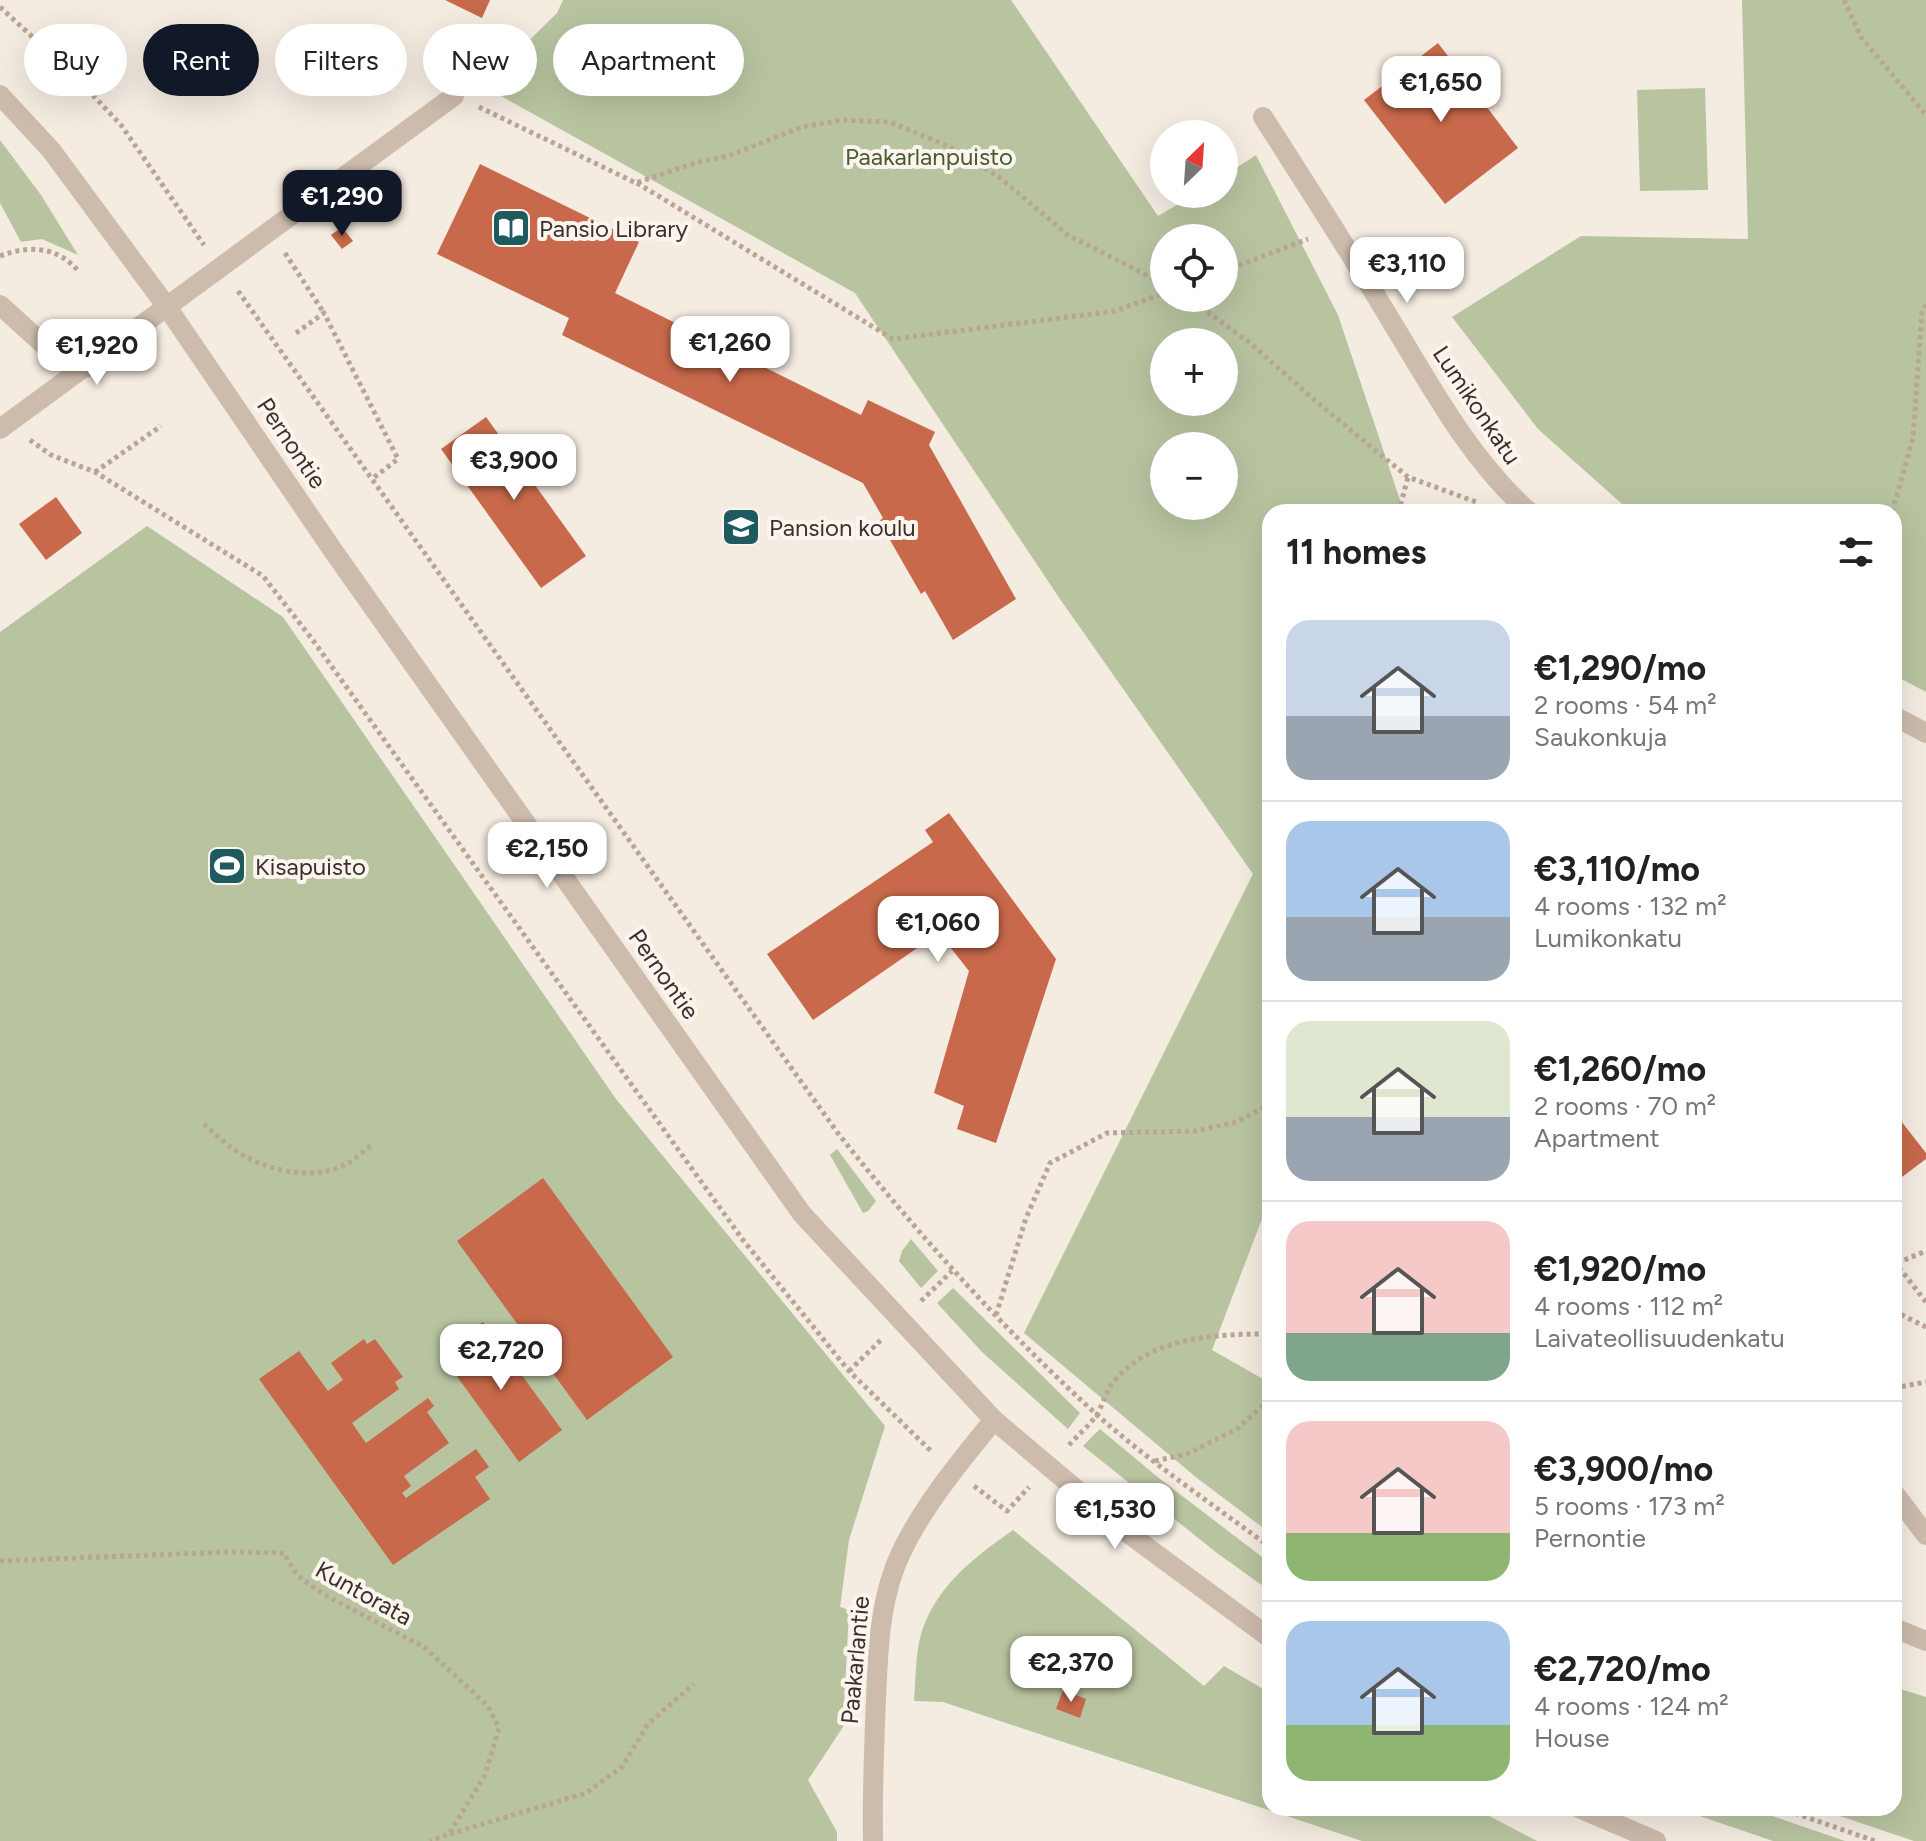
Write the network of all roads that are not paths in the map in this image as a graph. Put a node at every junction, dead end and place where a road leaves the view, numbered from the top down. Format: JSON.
{"nodes":[{"id":1,"x":0,"y":95,"type":"edge"},
{"id":2,"x":454,"y":96,"type":"road end"},
{"id":3,"x":1263,"y":117,"type":"dead end"},
{"id":4,"x":0,"y":305,"type":"edge"},
{"id":5,"x":167,"y":307,"type":"junction"},
{"id":6,"x":87,"y":367,"type":"junction"},
{"id":7,"x":5,"y":425,"type":"edge"},
{"id":8,"x":1520,"y":504,"type":"edge"},
{"id":9,"x":1902,"y":720,"type":"edge"},
{"id":10,"x":1926,"y":733,"type":"edge"},
{"id":11,"x":994,"y":1420,"type":"junction"},
{"id":12,"x":1902,"y":1504,"type":"edge"},
{"id":13,"x":1926,"y":1535,"type":"edge"},
{"id":14,"x":1902,"y":1631,"type":"edge"},
{"id":15,"x":1262,"y":1632,"type":"edge"},
{"id":16,"x":1926,"y":1641,"type":"edge"},
{"id":17,"x":1598,"y":1816,"type":"edge"},
{"id":18,"x":873,"y":1841,"type":"edge"},
{"id":19,"x":1656,"y":1841,"type":"edge"}],
"edges":[{"from":1,"to":5,"type":"street","name":"Pernontie"},
{"from":2,"to":5,"type":"street"},
{"from":3,"to":8,"type":"street","name":"Lumikonkatu"},
{"from":4,"to":6,"type":"street"},
{"from":5,"to":6,"type":"street"},
{"from":5,"to":11,"type":"street","name":"Pernontie"},
{"from":6,"to":7,"type":"street"},
{"from":9,"to":10,"type":"street"},
{"from":11,"to":15,"type":"street","name":"Pernontie"},
{"from":11,"to":18,"type":"street","name":"Paakarlantie"},
{"from":12,"to":13,"type":"street"},
{"from":14,"to":16,"type":"street"},
{"from":17,"to":19,"type":"street"}]}
